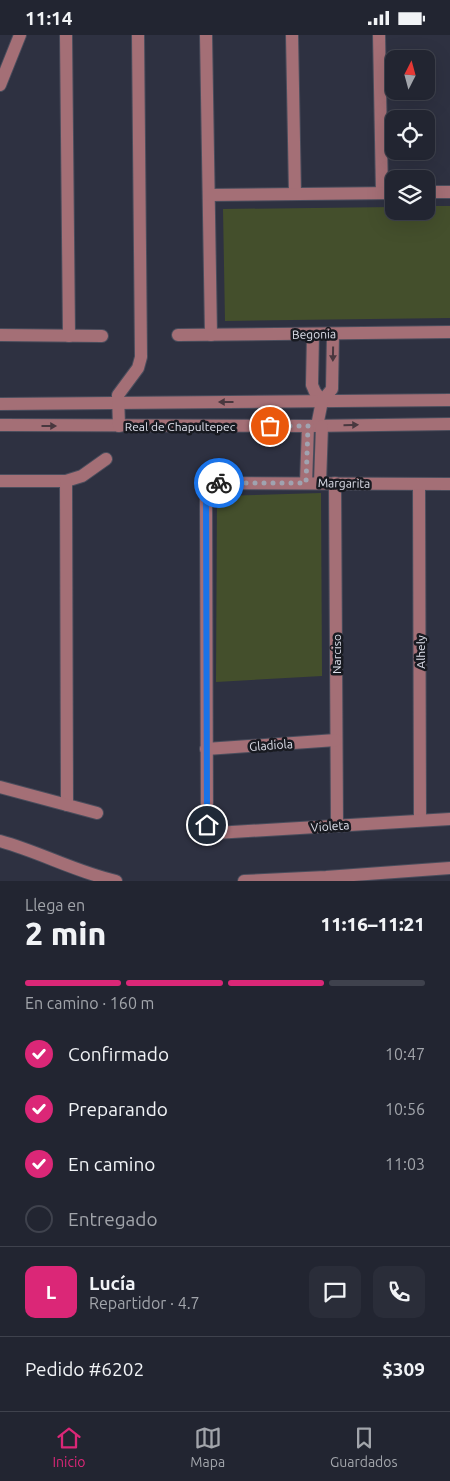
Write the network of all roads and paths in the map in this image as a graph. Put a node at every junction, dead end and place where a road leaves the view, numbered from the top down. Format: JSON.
{"nodes":[{"id":1,"x":20,"y":35,"type":"edge"},
{"id":2,"x":66,"y":35,"type":"edge"},
{"id":3,"x":138,"y":35,"type":"edge"},
{"id":4,"x":206,"y":35,"type":"edge"},
{"id":5,"x":292,"y":35,"type":"edge"},
{"id":6,"x":379,"y":35,"type":"edge"},
{"id":7,"x":0,"y":85,"type":"edge"},
{"id":8,"x":387,"y":170,"type":"edge"},
{"id":9,"x":435,"y":192,"type":"edge"},
{"id":10,"x":450,"y":192,"type":"edge"},
{"id":11,"x":385,"y":193,"type":"edge"},
{"id":12,"x":295,"y":194,"type":"junction"},
{"id":13,"x":209,"y":195,"type":"junction"},
{"id":14,"x":450,"y":332,"type":"edge"},
{"id":15,"x":313,"y":334,"type":"junction"},
{"id":16,"x":333,"y":334,"type":"junction"},
{"id":17,"x":0,"y":335,"type":"edge"},
{"id":18,"x":178,"y":335,"type":"dead end"},
{"id":19,"x":212,"y":335,"type":"junction"},
{"id":20,"x":69,"y":336,"type":"junction"},
{"id":21,"x":102,"y":336,"type":"dead end"},
{"id":22,"x":322,"y":401,"type":"junction"},
{"id":23,"x":450,"y":401,"type":"edge"},
{"id":24,"x":118,"y":403,"type":"junction"},
{"id":25,"x":0,"y":404,"type":"edge"},
{"id":26,"x":450,"y":424,"type":"edge"},
{"id":27,"x":0,"y":425,"type":"edge"},
{"id":28,"x":118,"y":426,"type":"junction"},
{"id":29,"x":316,"y":426,"type":"junction"},
{"id":30,"x":106,"y":459,"type":"dead end"},
{"id":31,"x":0,"y":481,"type":"edge"},
{"id":32,"x":66,"y":481,"type":"junction"},
{"id":33,"x":306,"y":483,"type":"junction"},
{"id":34,"x":320,"y":483,"type":"junction"},
{"id":35,"x":334,"y":483,"type":"junction"},
{"id":36,"x":419,"y":484,"type":"junction"},
{"id":37,"x":450,"y":484,"type":"edge"},
{"id":38,"x":336,"y":740,"type":"junction"},
{"id":39,"x":206,"y":749,"type":"junction"},
{"id":40,"x":0,"y":787,"type":"edge"},
{"id":41,"x":67,"y":805,"type":"junction"},
{"id":42,"x":97,"y":813,"type":"dead end"},
{"id":43,"x":450,"y":819,"type":"edge"},
{"id":44,"x":420,"y":821,"type":"junction"},
{"id":45,"x":337,"y":825,"type":"junction"},
{"id":46,"x":0,"y":841,"type":"edge"},
{"id":47,"x":450,"y":868,"type":"edge"},
{"id":48,"x":326,"y":879,"type":"edge"},
{"id":49,"x":116,"y":881,"type":"edge"},
{"id":50,"x":244,"y":881,"type":"edge"}],
"edges":[{"from":1,"to":7,"type":"street"},
{"from":2,"to":20,"type":"street"},
{"from":3,"to":24,"type":"street"},
{"from":4,"to":13,"type":"street"},
{"from":5,"to":12,"type":"street"},
{"from":6,"to":8,"type":"street"},
{"from":9,"to":10,"type":"street"},
{"from":11,"to":12,"type":"street"},
{"from":12,"to":13,"type":"street"},
{"from":13,"to":19,"type":"street"},
{"from":14,"to":16,"type":"street","name":"Begonia"},
{"from":15,"to":16,"type":"street","name":"Begonia"},
{"from":15,"to":19,"type":"street","name":"Begonia"},
{"from":15,"to":22,"type":"street"},
{"from":16,"to":22,"type":"street","one_way":true},
{"from":17,"to":20,"type":"street"},
{"from":18,"to":19,"type":"street","name":"Begonia"},
{"from":20,"to":21,"type":"street"},
{"from":22,"to":23,"type":"street","name":"Real de Chapultepec"},
{"from":22,"to":24,"type":"street","name":"Real de Chapultepec","one_way":true},
{"from":22,"to":29,"type":"street"},
{"from":24,"to":25,"type":"street","name":"Real de Chapultepec"},
{"from":24,"to":28,"type":"street"},
{"from":29,"to":26,"type":"street","name":"Real de Chapultepec","one_way":true},
{"from":27,"to":28,"type":"street","name":"Real de Chapultepec","one_way":true},
{"from":28,"to":29,"type":"street","name":"Real de Chapultepec"},
{"from":29,"to":33,"type":"street"},
{"from":29,"to":34,"type":"street"},
{"from":30,"to":32,"type":"street"},
{"from":31,"to":32,"type":"street"},
{"from":32,"to":41,"type":"street"},
{"from":33,"to":34,"type":"street","name":"Margarita"},
{"from":33,"to":39,"type":"street","name":"Margarita"},
{"from":34,"to":35,"type":"street","name":"Margarita"},
{"from":35,"to":36,"type":"street","name":"Margarita"},
{"from":35,"to":38,"type":"street","name":"Narciso"},
{"from":36,"to":37,"type":"street","name":"Margarita"},
{"from":36,"to":44,"type":"street","name":"Alhely"},
{"from":38,"to":39,"type":"street","name":"Gladiola"},
{"from":38,"to":45,"type":"street","name":"Narciso"},
{"from":39,"to":45,"type":"street","name":"Violeta"},
{"from":40,"to":41,"type":"street"},
{"from":41,"to":42,"type":"street"},
{"from":43,"to":44,"type":"street","name":"Violeta"},
{"from":44,"to":45,"type":"street","name":"Violeta"},
{"from":46,"to":49,"type":"street"},
{"from":47,"to":48,"type":"street"},
{"from":48,"to":50,"type":"street"}]}
